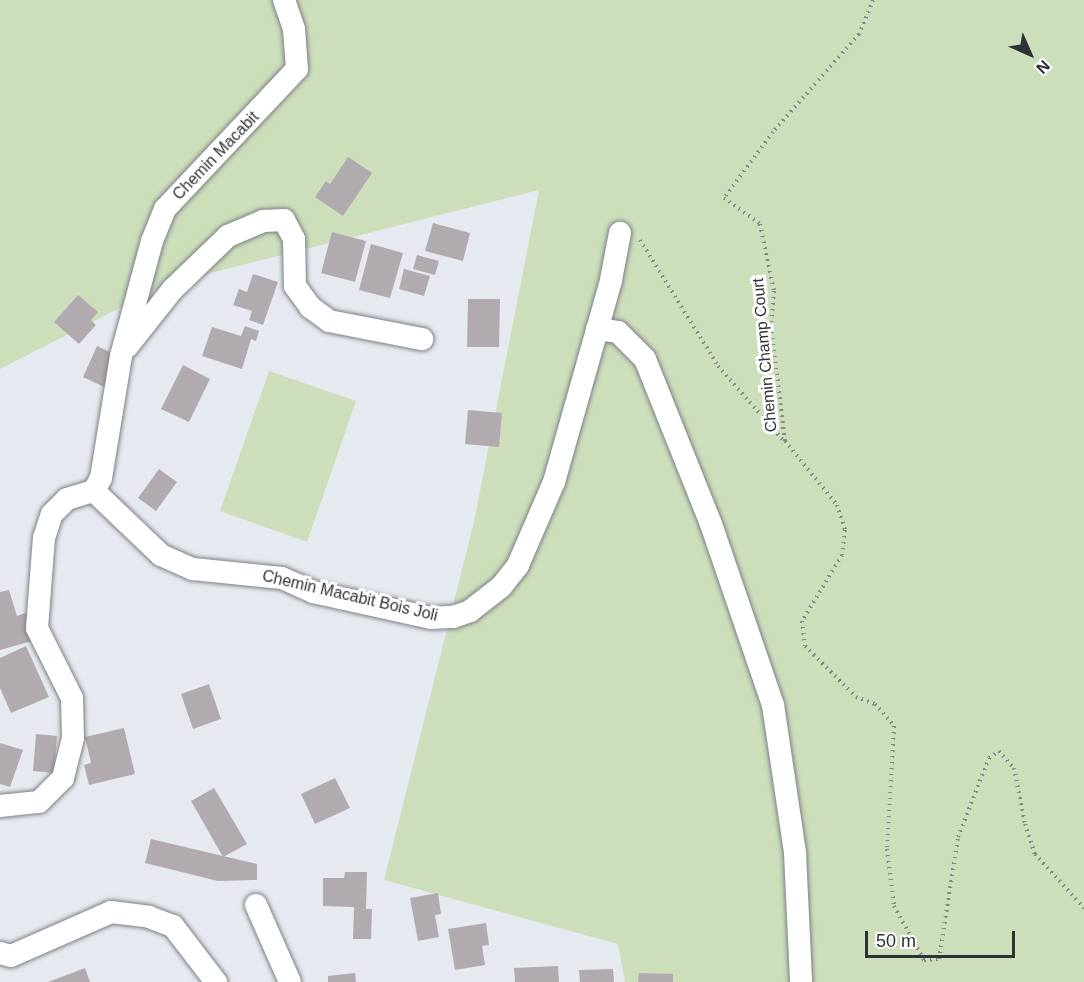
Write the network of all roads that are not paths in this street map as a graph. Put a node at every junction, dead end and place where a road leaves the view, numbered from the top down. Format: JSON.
{"nodes":[{"id":1,"x":284,"y":0,"type":"edge"},
{"id":2,"x":620,"y":233,"type":"road end"},
{"id":3,"x":597,"y":329,"type":"junction"},
{"id":4,"x":422,"y":339,"type":"dead end"},
{"id":5,"x":121,"y":356,"type":"junction"},
{"id":6,"x":94,"y":491,"type":"junction"},
{"id":7,"x":0,"y":806,"type":"edge"},
{"id":8,"x":256,"y":905,"type":"dead end"},
{"id":9,"x":0,"y":953,"type":"edge"},
{"id":10,"x":216,"y":982,"type":"edge"},
{"id":11,"x":290,"y":982,"type":"edge"},
{"id":12,"x":801,"y":982,"type":"edge"}],
"edges":[{"from":1,"to":5,"type":"street","name":"Chemin Macabit"},
{"from":2,"to":3,"type":"street","name":"Chemin Macabit Bois Joli"},
{"from":3,"to":6,"type":"street","name":"Chemin Macabit Bois Joli"},
{"from":3,"to":12,"type":"street"},
{"from":4,"to":5,"type":"street"},
{"from":5,"to":6,"type":"street"},
{"from":6,"to":7,"type":"street"},
{"from":8,"to":11,"type":"street"},
{"from":9,"to":10,"type":"street"}]}
